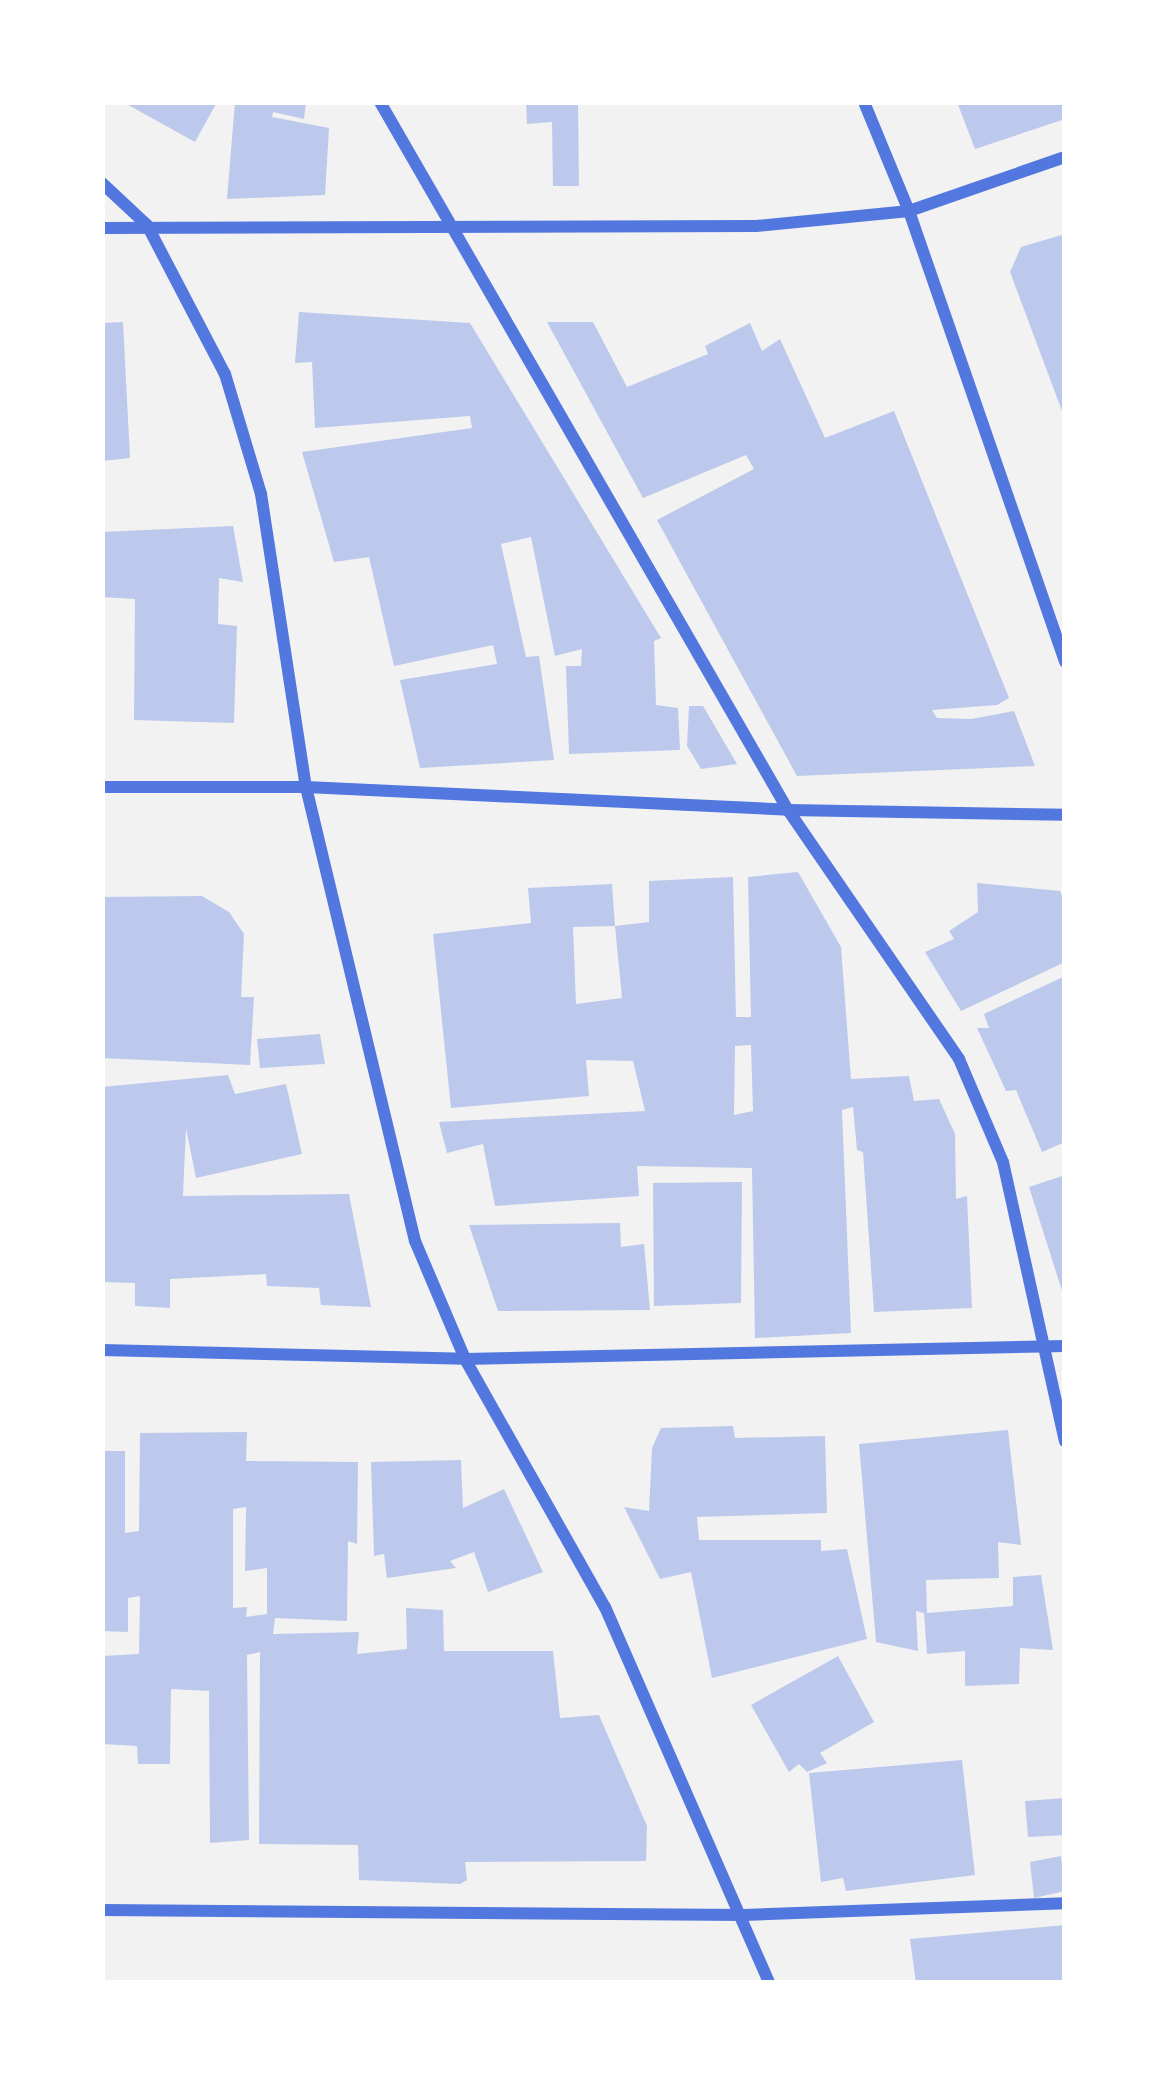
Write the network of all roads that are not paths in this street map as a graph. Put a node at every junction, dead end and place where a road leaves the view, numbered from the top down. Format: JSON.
{"nodes":[{"id":1,"x":380,"y":102,"type":"edge"},
{"id":2,"x":864,"y":102,"type":"edge"},
{"id":3,"x":1065,"y":157,"type":"edge"},
{"id":4,"x":102,"y":183,"type":"edge"},
{"id":5,"x":909,"y":211,"type":"junction"},
{"id":6,"x":445,"y":223,"type":"junction"},
{"id":7,"x":147,"y":226,"type":"junction"},
{"id":8,"x":102,"y":228,"type":"edge"},
{"id":9,"x":1065,"y":662,"type":"edge"},
{"id":10,"x":102,"y":787,"type":"edge"},
{"id":11,"x":306,"y":787,"type":"junction"},
{"id":12,"x":788,"y":810,"type":"junction"},
{"id":13,"x":1065,"y":815,"type":"edge"},
{"id":14,"x":1048,"y":1346,"type":"junction"},
{"id":15,"x":1065,"y":1346,"type":"edge"},
{"id":16,"x":102,"y":1350,"type":"edge"},
{"id":17,"x":465,"y":1359,"type":"junction"},
{"id":18,"x":1065,"y":1442,"type":"edge"},
{"id":19,"x":1065,"y":1903,"type":"edge"},
{"id":20,"x":102,"y":1910,"type":"edge"},
{"id":21,"x":744,"y":1915,"type":"junction"},
{"id":22,"x":770,"y":1983,"type":"edge"}],
"edges":[{"from":1,"to":6,"type":"street"},
{"from":2,"to":5,"type":"street"},
{"from":3,"to":5,"type":"street"},
{"from":4,"to":7,"type":"street"},
{"from":5,"to":6,"type":"street"},
{"from":5,"to":9,"type":"street"},
{"from":6,"to":7,"type":"street"},
{"from":6,"to":12,"type":"street"},
{"from":7,"to":8,"type":"street"},
{"from":7,"to":11,"type":"street"},
{"from":10,"to":11,"type":"street"},
{"from":11,"to":12,"type":"street"},
{"from":11,"to":17,"type":"street"},
{"from":12,"to":13,"type":"street"},
{"from":12,"to":14,"type":"street"},
{"from":14,"to":15,"type":"street"},
{"from":14,"to":17,"type":"street"},
{"from":14,"to":18,"type":"street"},
{"from":16,"to":17,"type":"street"},
{"from":17,"to":21,"type":"street"},
{"from":19,"to":21,"type":"street"},
{"from":20,"to":21,"type":"street"},
{"from":21,"to":22,"type":"street"}]}
